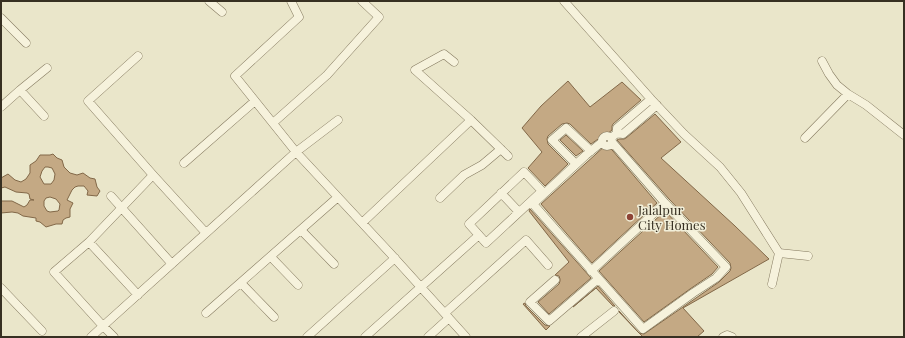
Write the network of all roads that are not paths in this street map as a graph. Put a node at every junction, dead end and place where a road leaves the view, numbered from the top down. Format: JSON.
{"nodes":[{"id":1,"x":209,"y":1,"type":"edge"},
{"id":2,"x":291,"y":1,"type":"edge"},
{"id":3,"x":362,"y":1,"type":"edge"},
{"id":4,"x":564,"y":1,"type":"edge"},
{"id":5,"x":222,"y":12,"type":"dead end"},
{"id":6,"x":1,"y":18,"type":"edge"},
{"id":7,"x":26,"y":43,"type":"dead end"},
{"id":8,"x":138,"y":56,"type":"dead end"},
{"id":9,"x":822,"y":60,"type":"dead end"},
{"id":10,"x":454,"y":62,"type":"dead end"},
{"id":11,"x":48,"y":68,"type":"dead end"},
{"id":12,"x":20,"y":90,"type":"junction"},
{"id":13,"x":848,"y":94,"type":"junction"},
{"id":14,"x":255,"y":101,"type":"junction"},
{"id":15,"x":654,"y":102,"type":"junction"},
{"id":16,"x":3,"y":103,"type":"edge"},
{"id":17,"x":44,"y":116,"type":"dead end"},
{"id":18,"x":338,"y":120,"type":"dead end"},
{"id":19,"x":471,"y":120,"type":"junction"},
{"id":20,"x":273,"y":123,"type":"junction"},
{"id":21,"x":904,"y":135,"type":"edge"},
{"id":22,"x":613,"y":138,"type":"junction"},
{"id":23,"x":805,"y":138,"type":"dead end"},
{"id":24,"x":501,"y":148,"type":"junction"},
{"id":25,"x":591,"y":151,"type":"junction"},
{"id":26,"x":296,"y":152,"type":"junction"},
{"id":27,"x":508,"y":156,"type":"dead end"},
{"id":28,"x":184,"y":163,"type":"dead end"},
{"id":29,"x":576,"y":164,"type":"junction"},
{"id":30,"x":153,"y":175,"type":"junction"},
{"id":31,"x":502,"y":193,"type":"junction"},
{"id":32,"x":111,"y":196,"type":"dead end"},
{"id":33,"x":338,"y":197,"type":"junction"},
{"id":34,"x":440,"y":198,"type":"dead end"},
{"id":35,"x":665,"y":203,"type":"junction"},
{"id":36,"x":122,"y":209,"type":"junction"},
{"id":37,"x":519,"y":212,"type":"junction"},
{"id":38,"x":362,"y":223,"type":"junction"},
{"id":39,"x":301,"y":230,"type":"junction"},
{"id":40,"x":206,"y":233,"type":"junction"},
{"id":41,"x":479,"y":235,"type":"junction"},
{"id":42,"x":89,"y":242,"type":"junction"},
{"id":43,"x":780,"y":253,"type":"junction"},
{"id":44,"x":808,"y":256,"type":"dead end"},
{"id":45,"x":270,"y":257,"type":"junction"},
{"id":46,"x":395,"y":258,"type":"junction"},
{"id":47,"x":172,"y":264,"type":"junction"},
{"id":48,"x":334,"y":264,"type":"dead end"},
{"id":49,"x":548,"y":264,"type":"dead end"},
{"id":50,"x":591,"y":271,"type":"junction"},
{"id":51,"x":598,"y":279,"type":"junction"},
{"id":52,"x":555,"y":280,"type":"dead end"},
{"id":53,"x":241,"y":283,"type":"junction"},
{"id":54,"x":772,"y":284,"type":"dead end"},
{"id":55,"x":298,"y":285,"type":"dead end"},
{"id":56,"x":421,"y":287,"type":"junction"},
{"id":57,"x":1,"y":288,"type":"edge"},
{"id":58,"x":138,"y":295,"type":"junction"},
{"id":59,"x":614,"y":311,"type":"dead end"},
{"id":60,"x":206,"y":314,"type":"dead end"},
{"id":61,"x":447,"y":316,"type":"junction"},
{"id":62,"x":274,"y":318,"type":"dead end"},
{"id":63,"x":103,"y":326,"type":"junction"},
{"id":64,"x":42,"y":331,"type":"dead end"},
{"id":65,"x":91,"y":337,"type":"edge"},
{"id":66,"x":114,"y":337,"type":"edge"},
{"id":67,"x":307,"y":337,"type":"edge"},
{"id":68,"x":365,"y":337,"type":"edge"},
{"id":69,"x":428,"y":337,"type":"edge"},
{"id":70,"x":466,"y":337,"type":"edge"},
{"id":71,"x":581,"y":337,"type":"edge"},
{"id":72,"x":723,"y":337,"type":"edge"},
{"id":73,"x":732,"y":337,"type":"edge"}],
"edges":[{"from":1,"to":5,"type":"street"},
{"from":2,"to":14,"type":"street"},
{"from":3,"to":20,"type":"street"},
{"from":4,"to":15,"type":"street"},
{"from":6,"to":7,"type":"street"},
{"from":8,"to":30,"type":"street"},
{"from":9,"to":13,"type":"street"},
{"from":10,"to":19,"type":"street"},
{"from":11,"to":12,"type":"street"},
{"from":12,"to":16,"type":"street"},
{"from":12,"to":17,"type":"street"},
{"from":13,"to":21,"type":"street"},
{"from":13,"to":23,"type":"street"},
{"from":14,"to":20,"type":"street"},
{"from":14,"to":28,"type":"street"},
{"from":15,"to":22,"type":"street"},
{"from":15,"to":43,"type":"street"},
{"from":18,"to":26,"type":"street"},
{"from":19,"to":24,"type":"street"},
{"from":19,"to":38,"type":"street"},
{"from":20,"to":26,"type":"street"},
{"from":22,"to":25,"type":"street"},
{"from":22,"to":35,"type":"street"},
{"from":24,"to":27,"type":"street"},
{"from":24,"to":34,"type":"street"},
{"from":25,"to":29,"type":"street"},
{"from":25,"to":29,"type":"street"},
{"from":26,"to":33,"type":"street"},
{"from":26,"to":40,"type":"street"},
{"from":29,"to":50,"type":"street"},
{"from":30,"to":36,"type":"street"},
{"from":30,"to":40,"type":"street"},
{"from":31,"to":37,"type":"street"},
{"from":31,"to":37,"type":"street"},
{"from":31,"to":41,"type":"street"},
{"from":32,"to":36,"type":"street"},
{"from":33,"to":38,"type":"street"},
{"from":33,"to":39,"type":"street"},
{"from":35,"to":50,"type":"street"},
{"from":35,"to":51,"type":"street"},
{"from":36,"to":42,"type":"street"},
{"from":36,"to":47,"type":"street"},
{"from":37,"to":41,"type":"street"},
{"from":38,"to":46,"type":"street"},
{"from":39,"to":45,"type":"street"},
{"from":39,"to":48,"type":"street"},
{"from":40,"to":47,"type":"street"},
{"from":41,"to":56,"type":"street"},
{"from":42,"to":58,"type":"street"},
{"from":42,"to":63,"type":"street"},
{"from":43,"to":44,"type":"street"},
{"from":43,"to":54,"type":"street"},
{"from":45,"to":53,"type":"street"},
{"from":45,"to":55,"type":"street"},
{"from":46,"to":56,"type":"street"},
{"from":46,"to":67,"type":"street"},
{"from":47,"to":58,"type":"street"},
{"from":49,"to":61,"type":"street"},
{"from":50,"to":51,"type":"street"},
{"from":51,"to":52,"type":"street"},
{"from":53,"to":60,"type":"street"},
{"from":53,"to":62,"type":"street"},
{"from":56,"to":61,"type":"street"},
{"from":56,"to":68,"type":"street"},
{"from":57,"to":64,"type":"street"},
{"from":58,"to":63,"type":"street"},
{"from":59,"to":71,"type":"street"},
{"from":61,"to":69,"type":"street"},
{"from":61,"to":70,"type":"street"},
{"from":63,"to":65,"type":"street"},
{"from":63,"to":66,"type":"street"},
{"from":72,"to":73,"type":"street"}]}
